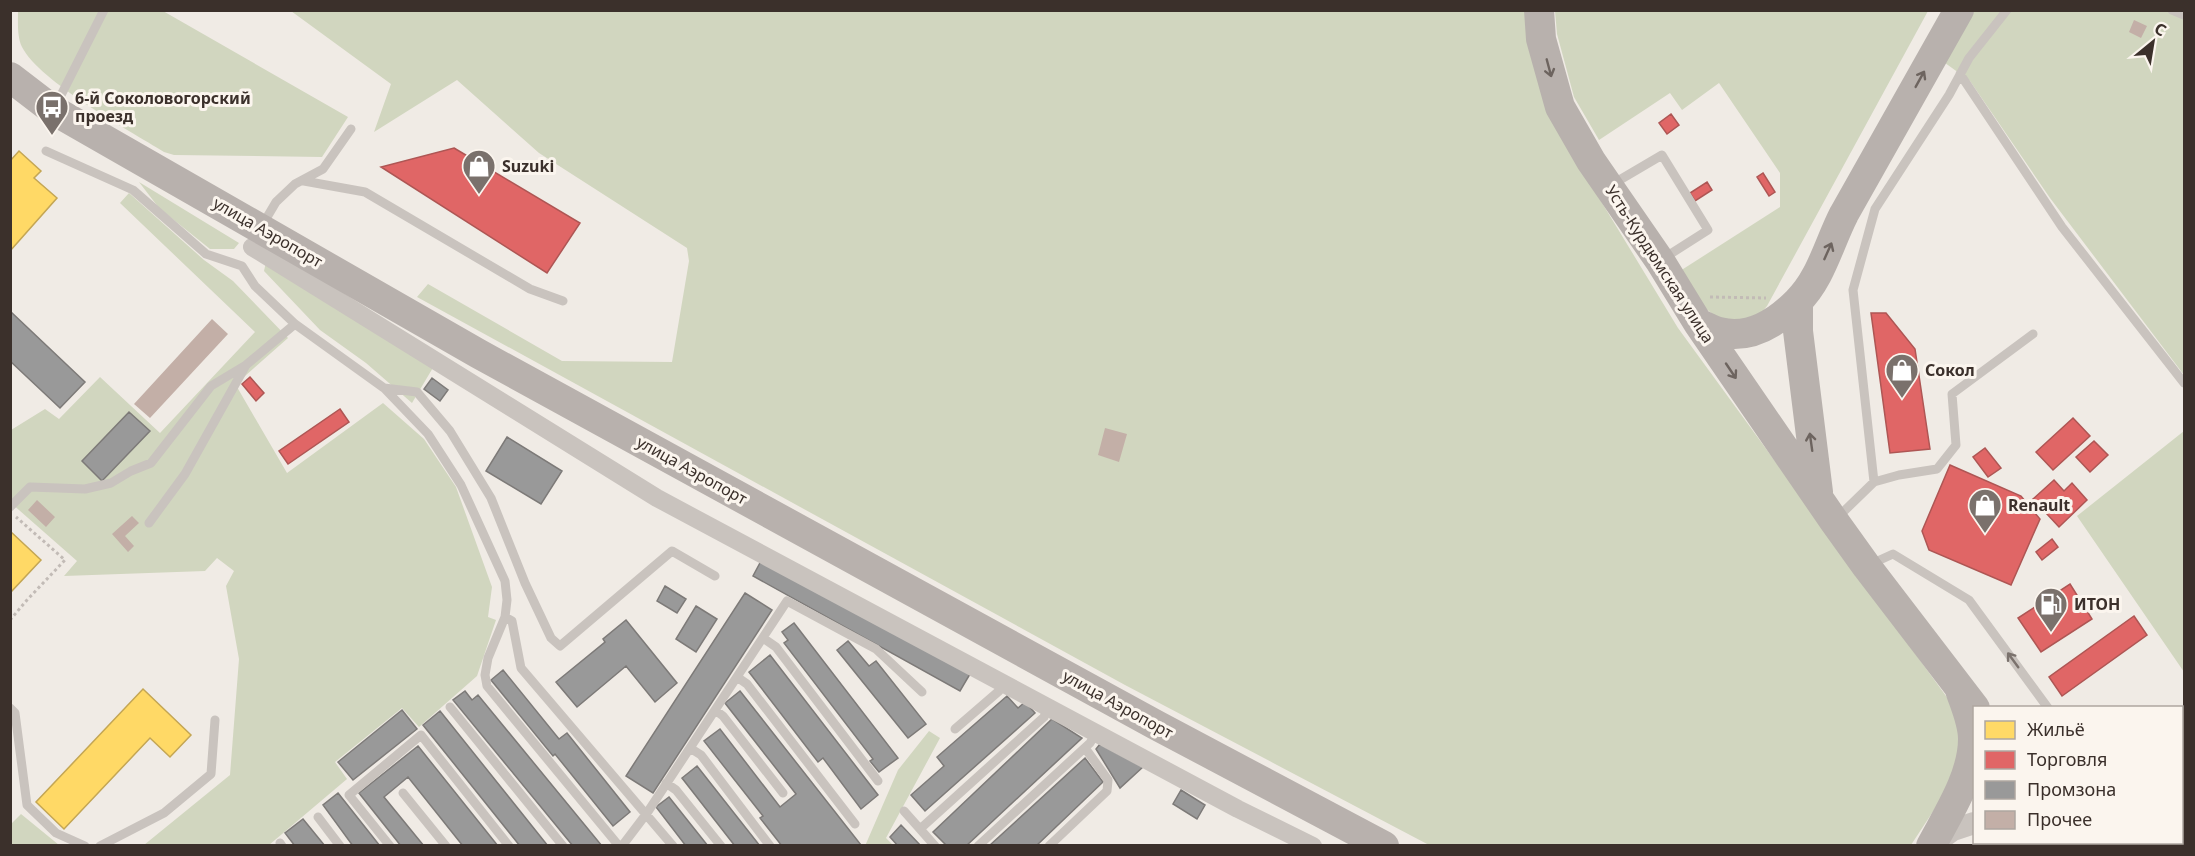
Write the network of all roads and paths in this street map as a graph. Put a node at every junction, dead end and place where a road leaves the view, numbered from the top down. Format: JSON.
{"nodes":[{"id":1,"x":104,"y":10,"type":"edge"},
{"id":2,"x":1539,"y":10,"type":"edge"},
{"id":3,"x":1959,"y":10,"type":"edge"},
{"id":4,"x":2007,"y":10,"type":"edge"},
{"id":5,"x":2172,"y":10,"type":"edge"},
{"id":6,"x":2184,"y":15,"type":"edge"},
{"id":7,"x":1960,"y":74,"type":"junction"},
{"id":8,"x":10,"y":77,"type":"edge"},
{"id":9,"x":54,"y":110,"type":"junction"},
{"id":10,"x":351,"y":129,"type":"dead end"},
{"id":11,"x":46,"y":151,"type":"dead end"},
{"id":12,"x":304,"y":181,"type":"junction"},
{"id":13,"x":1609,"y":186,"type":"junction"},
{"id":14,"x":256,"y":238,"type":"junction"},
{"id":15,"x":1660,"y":261,"type":"junction"},
{"id":16,"x":242,"y":266,"type":"junction"},
{"id":17,"x":1785,"y":300,"type":"junction"},
{"id":18,"x":563,"y":301,"type":"dead end"},
{"id":19,"x":1702,"y":310,"type":"junction"},
{"id":20,"x":295,"y":324,"type":"junction"},
{"id":21,"x":2033,"y":334,"type":"dead end"},
{"id":22,"x":246,"y":365,"type":"junction"},
{"id":23,"x":2184,"y":383,"type":"edge"},
{"id":24,"x":384,"y":388,"type":"junction"},
{"id":25,"x":1874,"y":482,"type":"junction"},
{"id":26,"x":10,"y":507,"type":"edge"},
{"id":27,"x":1827,"y":510,"type":"junction"},
{"id":28,"x":10,"y":512,"type":"edge"},
{"id":29,"x":148,"y":523,"type":"dead end"},
{"id":30,"x":1867,"y":567,"type":"junction"},
{"id":31,"x":715,"y":576,"type":"dead end"},
{"id":32,"x":505,"y":617,"type":"junction"},
{"id":33,"x":10,"y":620,"type":"edge"},
{"id":34,"x":763,"y":638,"type":"junction"},
{"id":35,"x":737,"y":677,"type":"junction"},
{"id":36,"x":1003,"y":683,"type":"junction"},
{"id":37,"x":922,"y":692,"type":"dead end"},
{"id":38,"x":1967,"y":697,"type":"edge"},
{"id":39,"x":2047,"y":706,"type":"edge"},
{"id":40,"x":450,"y":707,"type":"dead end"},
{"id":41,"x":1048,"y":707,"type":"junction"},
{"id":42,"x":10,"y":708,"type":"edge"},
{"id":43,"x":715,"y":710,"type":"junction"},
{"id":44,"x":214,"y":720,"type":"dead end"},
{"id":45,"x":955,"y":729,"type":"dead end"},
{"id":46,"x":1096,"y":733,"type":"junction"},
{"id":47,"x":690,"y":748,"type":"junction"},
{"id":48,"x":1085,"y":748,"type":"junction"},
{"id":49,"x":878,"y":781,"type":"dead end"},
{"id":50,"x":666,"y":783,"type":"junction"},
{"id":51,"x":403,"y":793,"type":"dead end"},
{"id":52,"x":783,"y":793,"type":"dead end"},
{"id":53,"x":904,"y":811,"type":"dead end"},
{"id":54,"x":647,"y":813,"type":"junction"},
{"id":55,"x":318,"y":817,"type":"dead end"},
{"id":56,"x":1973,"y":823,"type":"edge"},
{"id":57,"x":855,"y":824,"type":"dead end"},
{"id":58,"x":920,"y":829,"type":"junction"},
{"id":59,"x":85,"y":846,"type":"edge"},
{"id":60,"x":100,"y":846,"type":"edge"},
{"id":61,"x":340,"y":846,"type":"edge"},
{"id":62,"x":390,"y":846,"type":"edge"},
{"id":63,"x":446,"y":846,"type":"edge"},
{"id":64,"x":509,"y":846,"type":"edge"},
{"id":65,"x":563,"y":846,"type":"edge"},
{"id":66,"x":621,"y":846,"type":"edge"},
{"id":67,"x":673,"y":846,"type":"edge"},
{"id":68,"x":721,"y":846,"type":"edge"},
{"id":69,"x":770,"y":846,"type":"edge"},
{"id":70,"x":935,"y":846,"type":"edge"},
{"id":71,"x":978,"y":846,"type":"edge"},
{"id":72,"x":1049,"y":846,"type":"edge"},
{"id":73,"x":1313,"y":846,"type":"edge"},
{"id":74,"x":1384,"y":846,"type":"edge"},
{"id":75,"x":1932,"y":846,"type":"edge"}],
"edges":[{"from":1,"to":9,"type":"lane"},
{"from":2,"to":13,"type":"main road","name":"Усть-Курдюмская улица","one_way":true},
{"from":17,"to":3,"type":"main road","one_way":true},
{"from":4,"to":7,"type":"lane"},
{"from":5,"to":6,"type":"lane"},
{"from":7,"to":23,"type":"lane"},
{"from":7,"to":25,"type":"lane"},
{"from":8,"to":9,"type":"main road","name":"улица Аэропорт"},
{"from":9,"to":14,"type":"main road","name":"улица Аэропорт"},
{"from":10,"to":12,"type":"lane"},
{"from":11,"to":16,"type":"lane"},
{"from":12,"to":14,"type":"lane"},
{"from":12,"to":18,"type":"lane"},
{"from":13,"to":15,"type":"main road","name":"Усть-Курдюмская улица"},
{"from":13,"to":15,"type":"lane"},
{"from":14,"to":16,"type":"lane"},
{"from":14,"to":36,"type":"street"},
{"from":14,"to":74,"type":"main road","name":"улица Аэропорт"},
{"from":15,"to":19,"type":"main road","name":"Усть-Курдюмская улица"},
{"from":16,"to":20,"type":"lane"},
{"from":17,"to":19,"type":"path"},
{"from":17,"to":19,"type":"main road"},
{"from":27,"to":17,"type":"main road","name":"Усть-Курдюмская улица","one_way":true},
{"from":19,"to":27,"type":"main road","name":"Усть-Курдюмская улица","one_way":true},
{"from":20,"to":22,"type":"lane"},
{"from":20,"to":24,"type":"lane"},
{"from":21,"to":25,"type":"lane"},
{"from":22,"to":26,"type":"lane"},
{"from":22,"to":29,"type":"lane"},
{"from":24,"to":31,"type":"lane"},
{"from":24,"to":32,"type":"lane"},
{"from":25,"to":27,"type":"lane"},
{"from":27,"to":30,"type":"main road","name":"Усть-Курдюмская улица"},
{"from":28,"to":33,"type":"path"},
{"from":30,"to":38,"type":"main road","name":"Усть-Курдюмская улица"},
{"from":39,"to":30,"type":"lane","one_way":true},
{"from":32,"to":54,"type":"lane"},
{"from":32,"to":66,"type":"lane"},
{"from":34,"to":35,"type":"lane"},
{"from":34,"to":37,"type":"lane"},
{"from":34,"to":49,"type":"lane"},
{"from":35,"to":43,"type":"lane"},
{"from":35,"to":57,"type":"lane"},
{"from":36,"to":41,"type":"street"},
{"from":36,"to":45,"type":"lane"},
{"from":38,"to":75,"type":"main road","name":"Усть-Курдюмская улица"},
{"from":40,"to":65,"type":"lane"},
{"from":41,"to":46,"type":"street"},
{"from":41,"to":58,"type":"lane"},
{"from":42,"to":59,"type":"lane"},
{"from":43,"to":47,"type":"lane"},
{"from":43,"to":52,"type":"lane"},
{"from":44,"to":60,"type":"lane"},
{"from":46,"to":48,"type":"lane"},
{"from":46,"to":73,"type":"street"},
{"from":47,"to":50,"type":"lane"},
{"from":47,"to":69,"type":"lane"},
{"from":48,"to":71,"type":"lane"},
{"from":48,"to":72,"type":"lane"},
{"from":50,"to":54,"type":"lane"},
{"from":50,"to":68,"type":"lane"},
{"from":51,"to":63,"type":"lane"},
{"from":53,"to":58,"type":"lane"},
{"from":54,"to":66,"type":"lane"},
{"from":54,"to":67,"type":"lane"},
{"from":55,"to":61,"type":"lane"},
{"from":56,"to":75,"type":"street"},
{"from":58,"to":70,"type":"lane"},
{"from":62,"to":64,"type":"lane"}]}
